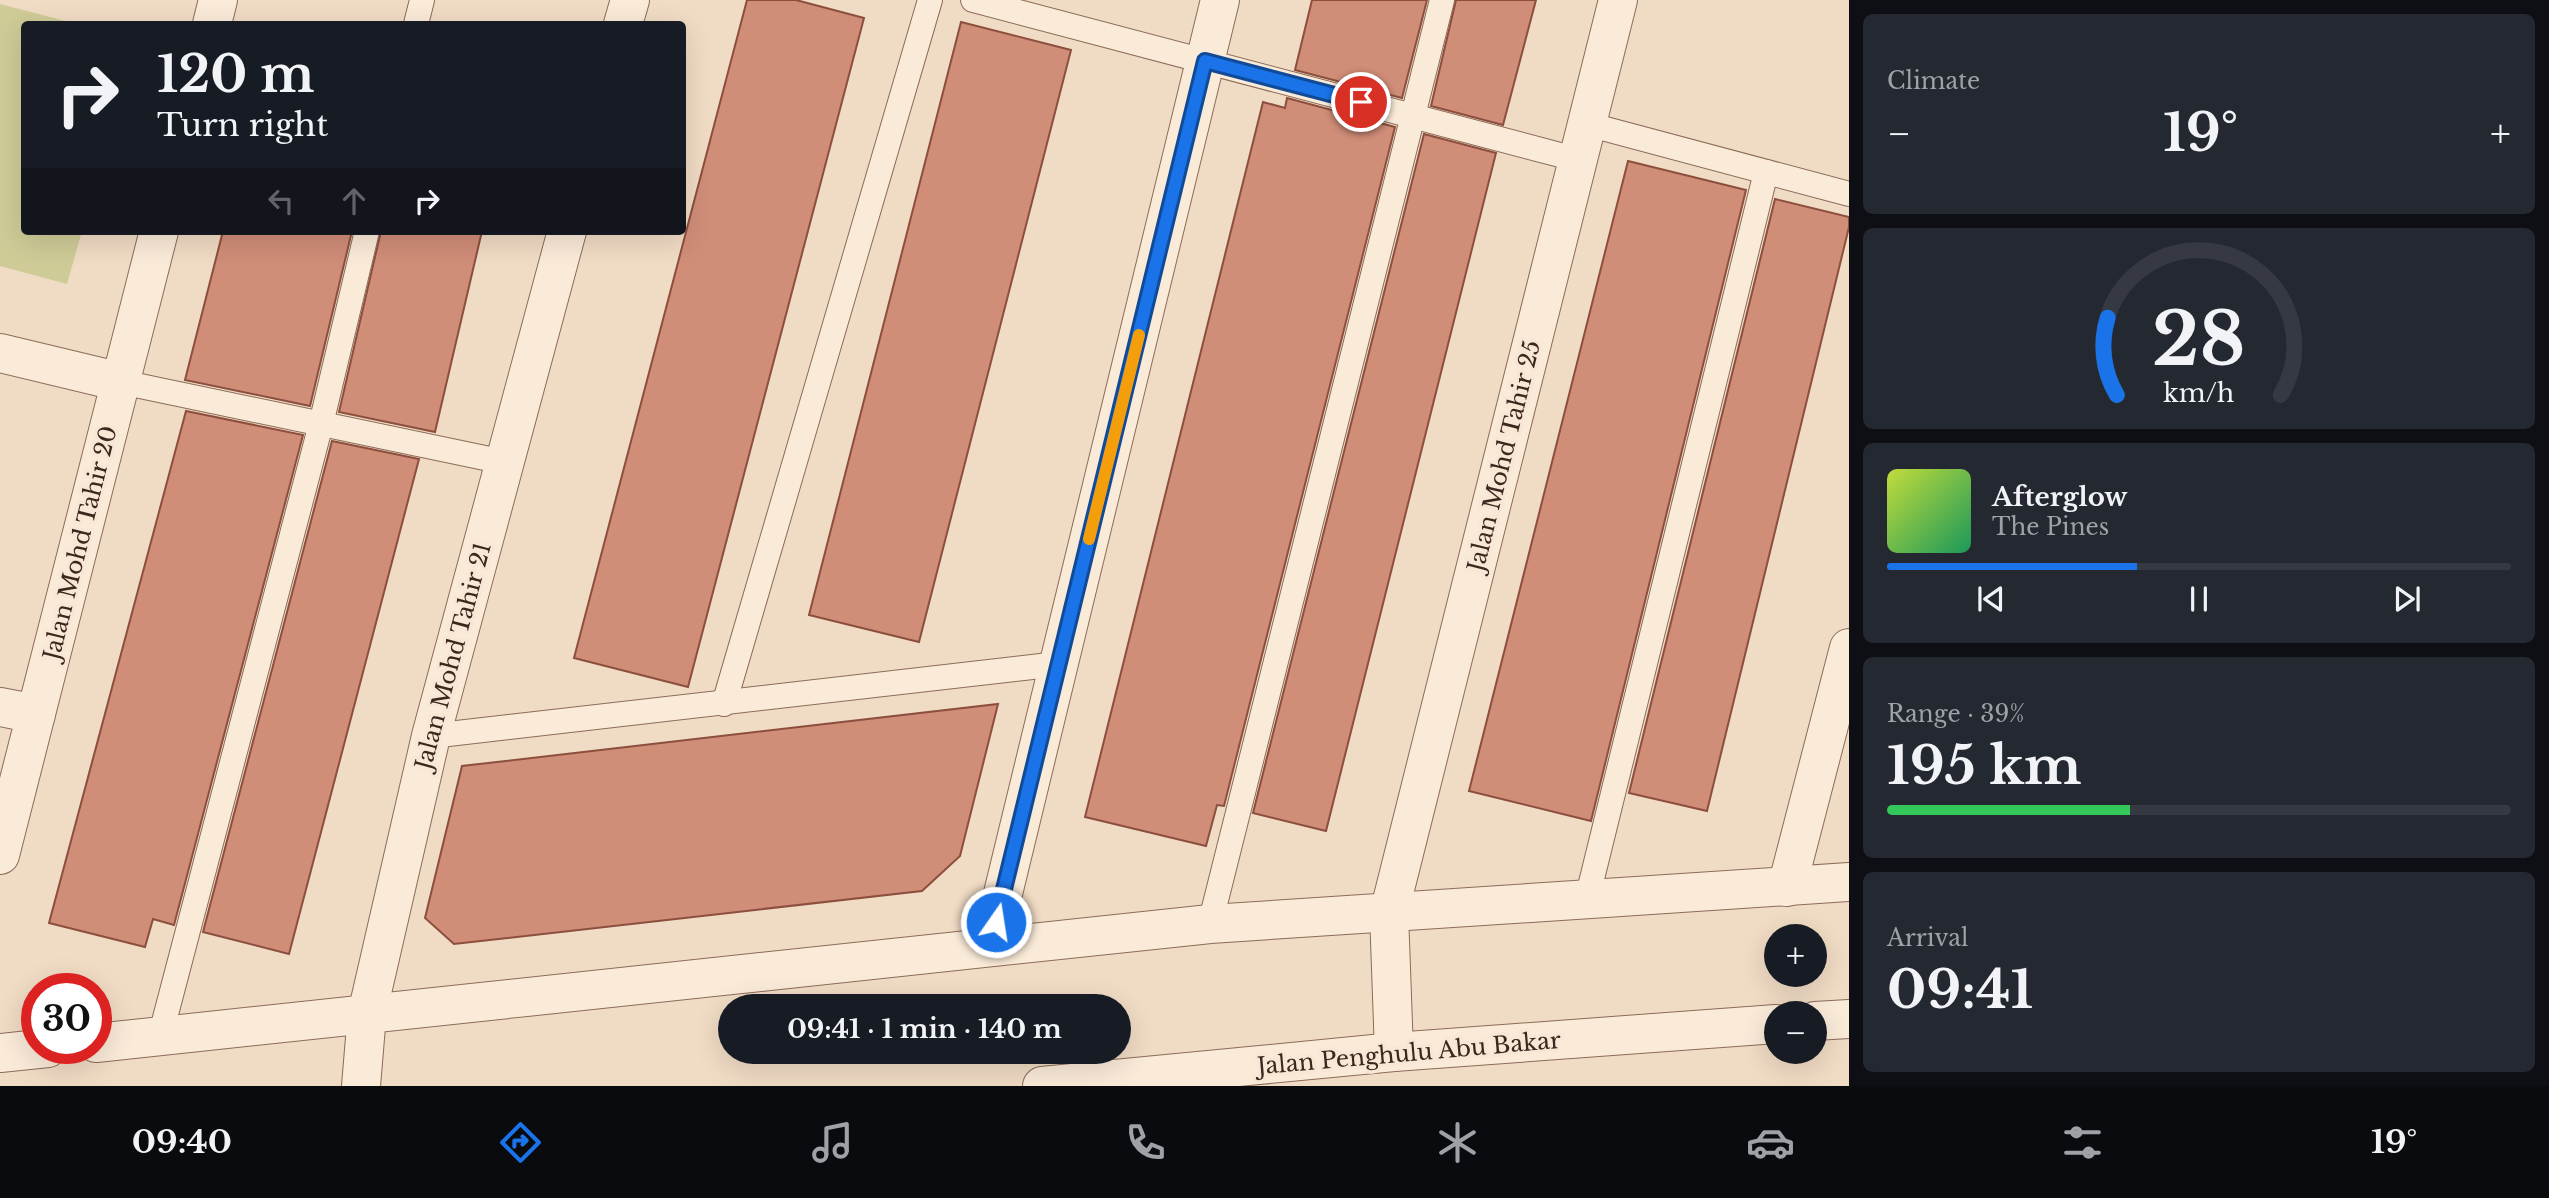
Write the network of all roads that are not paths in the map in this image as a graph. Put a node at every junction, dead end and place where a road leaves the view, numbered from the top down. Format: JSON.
{"nodes":[{"id":1,"x":218,"y":0,"type":"edge"},
{"id":2,"x":422,"y":0,"type":"edge"},
{"id":3,"x":630,"y":0,"type":"edge"},
{"id":4,"x":930,"y":0,"type":"edge"},
{"id":5,"x":973,"y":0,"type":"edge"},
{"id":6,"x":1220,"y":0,"type":"edge"},
{"id":7,"x":1443,"y":0,"type":"edge"},
{"id":8,"x":1618,"y":0,"type":"edge"},
{"id":9,"x":213,"y":21,"type":"edge"},
{"id":10,"x":417,"y":21,"type":"edge"},
{"id":11,"x":624,"y":21,"type":"edge"},
{"id":12,"x":1205,"y":61,"type":"junction"},
{"id":13,"x":1413,"y":116,"type":"junction"},
{"id":14,"x":1583,"y":142,"type":"junction"},
{"id":15,"x":1766,"y":172,"type":"junction"},
{"id":16,"x":1849,"y":194,"type":"edge"},
{"id":17,"x":158,"y":235,"type":"edge"},
{"id":18,"x":366,"y":235,"type":"edge"},
{"id":19,"x":566,"y":235,"type":"edge"},
{"id":20,"x":0,"y":353,"type":"edge"},
{"id":21,"x":121,"y":382,"type":"junction"},
{"id":22,"x":321,"y":424,"type":"junction"},
{"id":23,"x":504,"y":463,"type":"junction"},
{"id":24,"x":1849,"y":648,"type":"edge"},
{"id":25,"x":1058,"y":664,"type":"junction"},
{"id":26,"x":724,"y":704,"type":"junction"},
{"id":27,"x":18,"y":711,"type":"edge"},
{"id":28,"x":431,"y":736,"type":"junction"},
{"id":29,"x":0,"y":855,"type":"edge"},
{"id":30,"x":1849,"y":883,"type":"edge"},
{"id":31,"x":1787,"y":887,"type":"junction"},
{"id":32,"x":1587,"y":899,"type":"junction"},
{"id":33,"x":1389,"y":912,"type":"junction"},
{"id":34,"x":1210,"y":924,"type":"junction"},
{"id":35,"x":990,"y":947,"type":"junction"},
{"id":36,"x":367,"y":1014,"type":"junction"},
{"id":37,"x":1849,"y":1019,"type":"edge"},
{"id":38,"x":1827,"y":1020,"type":"edge"},
{"id":39,"x":1764,"y":1025,"type":"edge"},
{"id":40,"x":160,"y":1037,"type":"junction"},
{"id":41,"x":112,"y":1042,"type":"edge"},
{"id":42,"x":21,"y":1051,"type":"edge"},
{"id":43,"x":1394,"y":1052,"type":"junction"},
{"id":44,"x":0,"y":1053,"type":"edge"},
{"id":45,"x":361,"y":1086,"type":"edge"},
{"id":46,"x":1042,"y":1086,"type":"edge"}],
"edges":[{"from":1,"to":9,"type":"street"},
{"from":2,"to":10,"type":"lane"},
{"from":3,"to":11,"type":"street"},
{"from":4,"to":26,"type":"lane"},
{"from":5,"to":12,"type":"lane"},
{"from":6,"to":12,"type":"street"},
{"from":7,"to":13,"type":"lane"},
{"from":8,"to":14,"type":"street","name":"Jalan Mohd Tahir 25"},
{"from":12,"to":13,"type":"lane"},
{"from":12,"to":25,"type":"street"},
{"from":13,"to":14,"type":"lane"},
{"from":13,"to":34,"type":"lane"},
{"from":14,"to":15,"type":"lane"},
{"from":14,"to":33,"type":"street","name":"Jalan Mohd Tahir 25"},
{"from":15,"to":16,"type":"lane"},
{"from":15,"to":32,"type":"lane"},
{"from":17,"to":21,"type":"street","name":"Jalan Mohd Tahir 20"},
{"from":18,"to":22,"type":"lane"},
{"from":19,"to":23,"type":"street","name":"Jalan Mohd Tahir 21"},
{"from":20,"to":21,"type":"street"},
{"from":21,"to":22,"type":"lane"},
{"from":21,"to":27,"type":"street","name":"Jalan Mohd Tahir 20"},
{"from":22,"to":23,"type":"lane"},
{"from":22,"to":40,"type":"lane"},
{"from":23,"to":28,"type":"street","name":"Jalan Mohd Tahir 21"},
{"from":24,"to":31,"type":"street"},
{"from":25,"to":26,"type":"lane"},
{"from":25,"to":35,"type":"street"},
{"from":26,"to":28,"type":"lane"},
{"from":27,"to":29,"type":"street","name":"Jalan Mohd Tahir 20"},
{"from":28,"to":36,"type":"street","name":"Jalan Mohd Tahir 21"},
{"from":30,"to":31,"type":"street"},
{"from":31,"to":32,"type":"street"},
{"from":32,"to":33,"type":"street"},
{"from":33,"to":34,"type":"street"},
{"from":33,"to":43,"type":"street","name":"Jalan Mohd Tahir 25"},
{"from":34,"to":35,"type":"street"},
{"from":35,"to":36,"type":"street"},
{"from":36,"to":40,"type":"street"},
{"from":36,"to":45,"type":"street","name":"Jalan Mohd Tahir 21"},
{"from":37,"to":38,"type":"street"},
{"from":39,"to":43,"type":"street","name":"Jalan Penghulu Abu Bakar"},
{"from":40,"to":41,"type":"street"},
{"from":42,"to":44,"type":"street"},
{"from":43,"to":46,"type":"street","name":"Jalan Penghulu Abu Bakar"}]}
